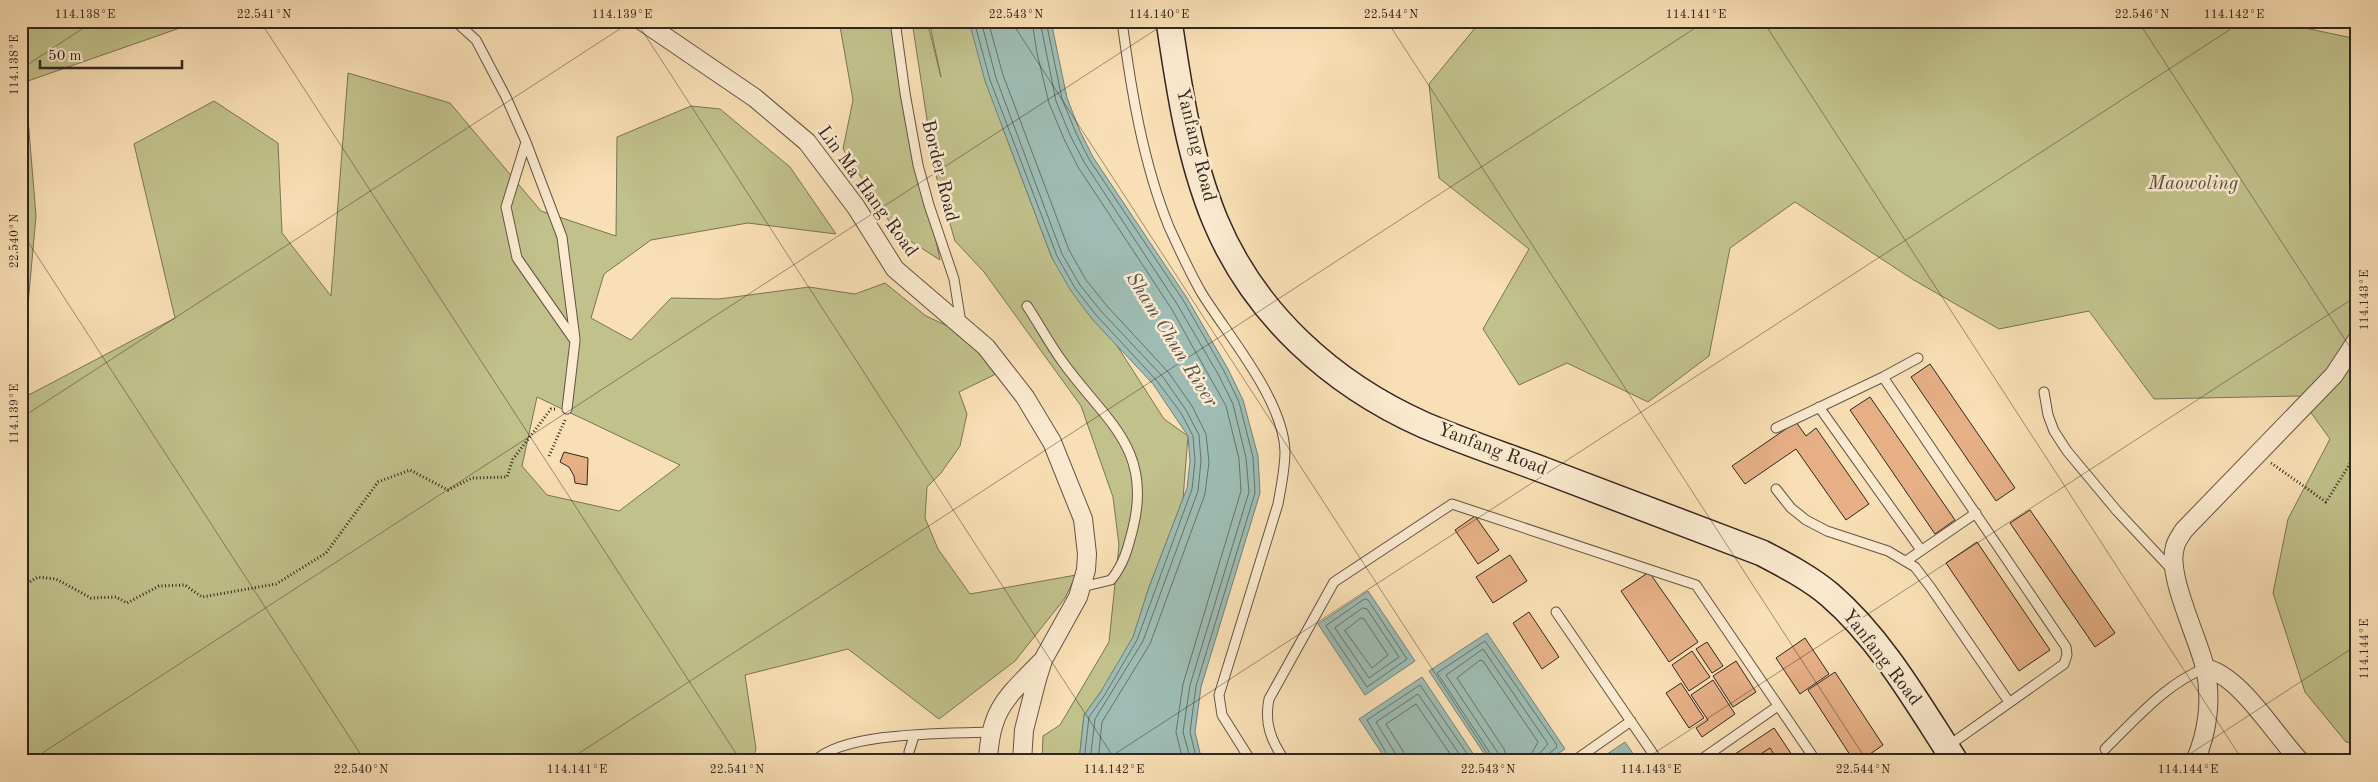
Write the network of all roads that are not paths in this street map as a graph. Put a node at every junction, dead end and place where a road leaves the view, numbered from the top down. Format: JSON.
{"nodes":[{"id":1,"x":455,"y":21,"type":"edge"},
{"id":2,"x":642,"y":21,"type":"edge"},
{"id":3,"x":895,"y":21,"type":"edge"},
{"id":4,"x":1122,"y":21,"type":"edge"},
{"id":5,"x":1169,"y":21,"type":"edge"},
{"id":6,"x":526,"y":142,"type":"junction"},
{"id":7,"x":1027,"y":306,"type":"dead end"},
{"id":8,"x":962,"y":325,"type":"junction"},
{"id":9,"x":2357,"y":340,"type":"edge"},
{"id":10,"x":575,"y":341,"type":"junction"},
{"id":11,"x":1918,"y":358,"type":"dead end"},
{"id":12,"x":1883,"y":377,"type":"junction"},
{"id":13,"x":2044,"y":392,"type":"dead end"},
{"id":14,"x":1819,"y":407,"type":"junction"},
{"id":15,"x":567,"y":409,"type":"road end"},
{"id":16,"x":1776,"y":428,"type":"dead end"},
{"id":17,"x":1776,"y":489,"type":"dead end"},
{"id":18,"x":1976,"y":513,"type":"junction"},
{"id":19,"x":1921,"y":550,"type":"junction"},
{"id":20,"x":1906,"y":561,"type":"junction"},
{"id":21,"x":2174,"y":572,"type":"junction"},
{"id":22,"x":1082,"y":588,"type":"junction"},
{"id":23,"x":1556,"y":612,"type":"dead end"},
{"id":24,"x":1043,"y":660,"type":"junction"},
{"id":25,"x":2205,"y":668,"type":"junction"},
{"id":26,"x":2009,"y":702,"type":"junction"},
{"id":27,"x":1778,"y":706,"type":"junction"},
{"id":28,"x":1631,"y":721,"type":"junction"},
{"id":29,"x":990,"y":732,"type":"junction"},
{"id":30,"x":914,"y":736,"type":"junction"},
{"id":31,"x":2105,"y":749,"type":"dead end"},
{"id":32,"x":909,"y":752,"type":"dead end"},
{"id":33,"x":1950,"y":754,"type":"edge"},
{"id":34,"x":815,"y":761,"type":"edge"},
{"id":35,"x":988,"y":761,"type":"edge"},
{"id":36,"x":1022,"y":761,"type":"edge"},
{"id":37,"x":1251,"y":761,"type":"edge"},
{"id":38,"x":1285,"y":761,"type":"edge"},
{"id":39,"x":1574,"y":761,"type":"edge"},
{"id":40,"x":1658,"y":761,"type":"edge"},
{"id":41,"x":1699,"y":761,"type":"edge"},
{"id":42,"x":1816,"y":761,"type":"edge"},
{"id":43,"x":2195,"y":761,"type":"edge"},
{"id":44,"x":2300,"y":761,"type":"edge"}],
"edges":[{"from":1,"to":6,"type":"lane"},
{"from":2,"to":8,"type":"street","name":"Lin Ma Hang Road"},
{"from":3,"to":8,"type":"lane","name":"Border Road"},
{"from":4,"to":37,"type":"lane"},
{"from":5,"to":33,"type":"main road","name":"Yanfang Road"},
{"from":6,"to":10,"type":"lane"},
{"from":6,"to":10,"type":"lane"},
{"from":7,"to":22,"type":"lane"},
{"from":8,"to":22,"type":"street","name":"Lin Ma Hang Road"},
{"from":9,"to":21,"type":"street"},
{"from":10,"to":15,"type":"lane"},
{"from":11,"to":12,"type":"lane"},
{"from":12,"to":14,"type":"lane"},
{"from":12,"to":18,"type":"lane"},
{"from":13,"to":21,"type":"lane"},
{"from":14,"to":16,"type":"lane"},
{"from":14,"to":19,"type":"lane"},
{"from":17,"to":20,"type":"lane"},
{"from":18,"to":19,"type":"lane"},
{"from":18,"to":26,"type":"lane"},
{"from":19,"to":20,"type":"lane"},
{"from":20,"to":26,"type":"lane"},
{"from":21,"to":25,"type":"street"},
{"from":22,"to":24,"type":"street","name":"Lin Ma Hang Road"},
{"from":23,"to":28,"type":"lane"},
{"from":24,"to":29,"type":"street","name":"Lin Ma Hang Road"},
{"from":24,"to":36,"type":"street","name":"Lin Ma Hang Road"},
{"from":25,"to":31,"type":"lane"},
{"from":25,"to":43,"type":"street"},
{"from":25,"to":44,"type":"street"},
{"from":26,"to":33,"type":"lane"},
{"from":27,"to":38,"type":"lane"},
{"from":27,"to":41,"type":"lane"},
{"from":27,"to":42,"type":"lane"},
{"from":28,"to":39,"type":"lane"},
{"from":28,"to":40,"type":"lane"},
{"from":29,"to":30,"type":"lane"},
{"from":29,"to":35,"type":"street","name":"Lin Ma Hang Road"},
{"from":30,"to":32,"type":"lane"},
{"from":30,"to":34,"type":"lane"}]}
